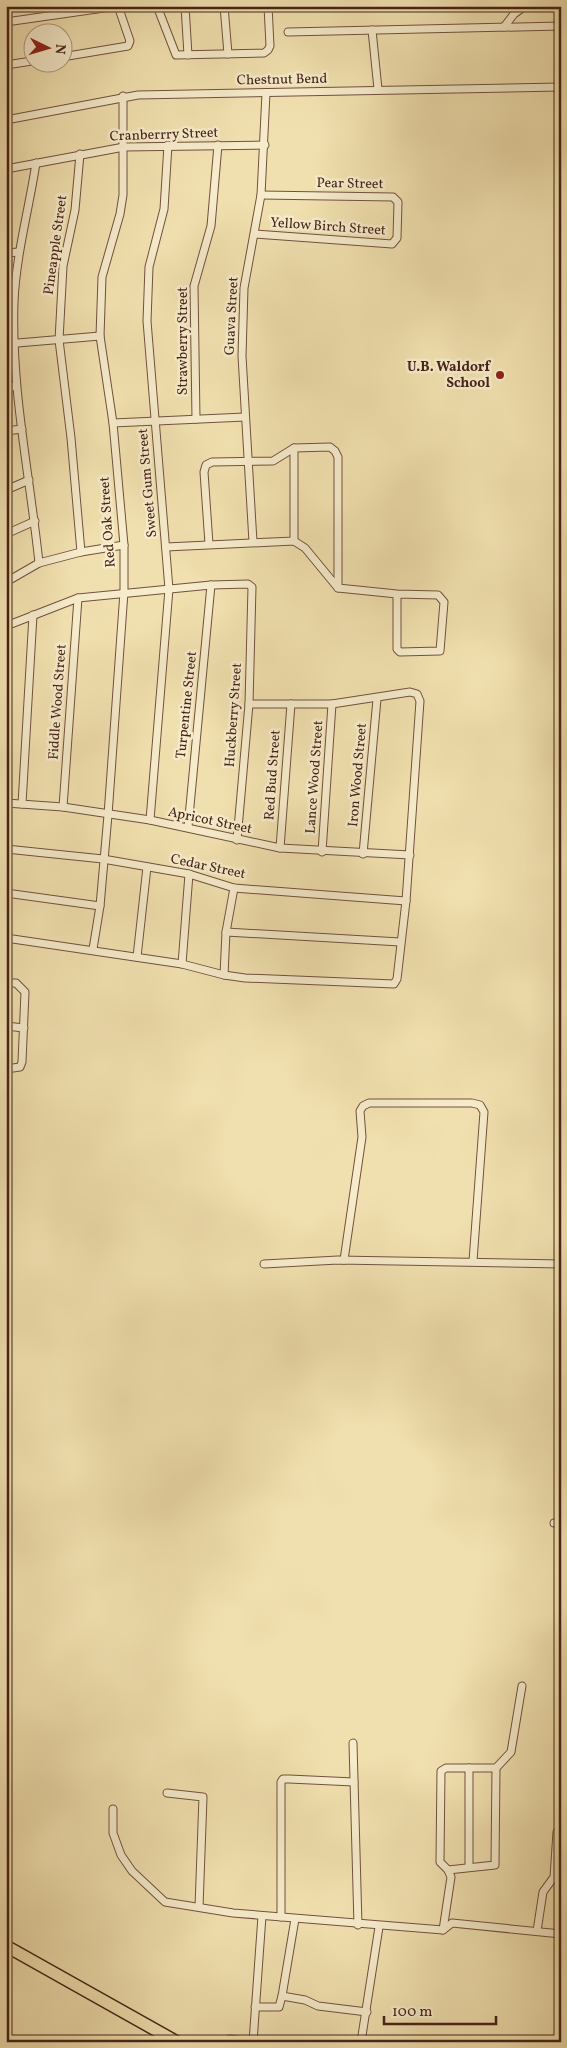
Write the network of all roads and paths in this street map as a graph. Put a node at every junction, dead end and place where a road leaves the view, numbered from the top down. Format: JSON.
{"nodes":[{"id":1,"x":118,"y":6,"type":"edge"},
{"id":2,"x":157,"y":6,"type":"edge"},
{"id":3,"x":185,"y":6,"type":"edge"},
{"id":4,"x":224,"y":6,"type":"edge"},
{"id":5,"x":268,"y":6,"type":"edge"},
{"id":6,"x":526,"y":6,"type":"edge"},
{"id":7,"x":6,"y":22,"type":"edge"},
{"id":8,"x":561,"y":26,"type":"edge"},
{"id":9,"x":504,"y":27,"type":"junction"},
{"id":10,"x":372,"y":30,"type":"junction"},
{"id":11,"x":288,"y":32,"type":"dead end"},
{"id":12,"x":72,"y":54,"type":"edge"},
{"id":13,"x":228,"y":54,"type":"junction"},
{"id":14,"x":188,"y":55,"type":"junction"},
{"id":15,"x":22,"y":63,"type":"edge"},
{"id":16,"x":6,"y":65,"type":"edge"},
{"id":17,"x":561,"y":87,"type":"edge"},
{"id":18,"x":378,"y":89,"type":"junction"},
{"id":19,"x":266,"y":94,"type":"junction"},
{"id":20,"x":123,"y":96,"type":"junction"},
{"id":21,"x":6,"y":120,"type":"edge"},
{"id":22,"x":218,"y":145,"type":"junction"},
{"id":23,"x":265,"y":145,"type":"junction"},
{"id":24,"x":168,"y":146,"type":"junction"},
{"id":25,"x":124,"y":147,"type":"junction"},
{"id":26,"x":80,"y":154,"type":"junction"},
{"id":27,"x":36,"y":163,"type":"junction"},
{"id":28,"x":6,"y":169,"type":"edge"},
{"id":29,"x":261,"y":195,"type":"junction"},
{"id":30,"x":255,"y":234,"type":"junction"},
{"id":31,"x":397,"y":238,"type":"joint"},
{"id":32,"x":19,"y":252,"type":"junction"},
{"id":33,"x":6,"y":253,"type":"edge"},
{"id":34,"x":14,"y":301,"type":"junction"},
{"id":35,"x":6,"y":302,"type":"edge"},
{"id":36,"x":100,"y":336,"type":"junction"},
{"id":37,"x":58,"y":340,"type":"junction"},
{"id":38,"x":15,"y":342,"type":"junction"},
{"id":39,"x":6,"y":344,"type":"edge"},
{"id":40,"x":16,"y":386,"type":"junction"},
{"id":41,"x":6,"y":388,"type":"edge"},
{"id":42,"x":245,"y":417,"type":"junction"},
{"id":43,"x":196,"y":419,"type":"junction"},
{"id":44,"x":156,"y":422,"type":"junction"},
{"id":45,"x":114,"y":423,"type":"junction"},
{"id":46,"x":22,"y":429,"type":"junction"},
{"id":47,"x":6,"y":431,"type":"edge"},
{"id":48,"x":294,"y":448,"type":"junction"},
{"id":49,"x":248,"y":463,"type":"junction"},
{"id":50,"x":29,"y":480,"type":"junction"},
{"id":51,"x":6,"y":490,"type":"edge"},
{"id":52,"x":35,"y":521,"type":"junction"},
{"id":53,"x":6,"y":534,"type":"edge"},
{"id":54,"x":294,"y":541,"type":"junction"},
{"id":55,"x":253,"y":542,"type":"junction"},
{"id":56,"x":209,"y":544,"type":"junction"},
{"id":57,"x":124,"y":546,"type":"junction"},
{"id":58,"x":166,"y":547,"type":"junction"},
{"id":59,"x":81,"y":552,"type":"junction"},
{"id":60,"x":39,"y":562,"type":"junction"},
{"id":61,"x":6,"y":582,"type":"edge"},
{"id":62,"x":211,"y":585,"type":"junction"},
{"id":63,"x":338,"y":588,"type":"junction"},
{"id":64,"x":169,"y":589,"type":"junction"},
{"id":65,"x":124,"y":592,"type":"junction"},
{"id":66,"x":397,"y":594,"type":"junction"},
{"id":67,"x":78,"y":598,"type":"junction"},
{"id":68,"x":33,"y":615,"type":"junction"},
{"id":69,"x":6,"y":626,"type":"edge"},
{"id":70,"x":377,"y":699,"type":"junction"},
{"id":71,"x":249,"y":704,"type":"junction"},
{"id":72,"x":290,"y":704,"type":"junction"},
{"id":73,"x":332,"y":704,"type":"junction"},
{"id":74,"x":6,"y":803,"type":"edge"},
{"id":75,"x":22,"y":804,"type":"junction"},
{"id":76,"x":63,"y":807,"type":"junction"},
{"id":77,"x":108,"y":815,"type":"junction"},
{"id":78,"x":150,"y":820,"type":"junction"},
{"id":79,"x":188,"y":827,"type":"junction"},
{"id":80,"x":236,"y":840,"type":"junction"},
{"id":81,"x":280,"y":848,"type":"junction"},
{"id":82,"x":6,"y":849,"type":"edge"},
{"id":83,"x":322,"y":852,"type":"junction"},
{"id":84,"x":363,"y":854,"type":"junction"},
{"id":85,"x":410,"y":855,"type":"junction"},
{"id":86,"x":103,"y":859,"type":"junction"},
{"id":87,"x":147,"y":868,"type":"junction"},
{"id":88,"x":189,"y":874,"type":"junction"},
{"id":89,"x":234,"y":888,"type":"junction"},
{"id":90,"x":6,"y":893,"type":"edge"},
{"id":91,"x":406,"y":901,"type":"junction"},
{"id":92,"x":100,"y":906,"type":"junction"},
{"id":93,"x":226,"y":932,"type":"junction"},
{"id":94,"x":6,"y":938,"type":"edge"},
{"id":95,"x":400,"y":942,"type":"junction"},
{"id":96,"x":93,"y":949,"type":"junction"},
{"id":97,"x":137,"y":957,"type":"junction"},
{"id":98,"x":182,"y":964,"type":"junction"},
{"id":99,"x":224,"y":975,"type":"junction"},
{"id":100,"x":6,"y":983,"type":"edge"},
{"id":101,"x":6,"y":1026,"type":"edge"},
{"id":102,"x":24,"y":1028,"type":"junction"},
{"id":103,"x":6,"y":1069,"type":"edge"},
{"id":104,"x":344,"y":1260,"type":"junction"},
{"id":105,"x":473,"y":1261,"type":"junction"},
{"id":106,"x":264,"y":1264,"type":"dead end"},
{"id":107,"x":561,"y":1264,"type":"edge"},
{"id":108,"x":522,"y":1686,"type":"dead end"},
{"id":109,"x":353,"y":1743,"type":"dead end"},
{"id":110,"x":469,"y":1768,"type":"junction"},
{"id":111,"x":496,"y":1768,"type":"junction"},
{"id":112,"x":354,"y":1782,"type":"junction"},
{"id":113,"x":167,"y":1793,"type":"dead end"},
{"id":114,"x":113,"y":1809,"type":"dead end"},
{"id":115,"x":556,"y":1832,"type":"dead end"},
{"id":116,"x":469,"y":1866,"type":"junction"},
{"id":117,"x":448,"y":1870,"type":"junction"},
{"id":118,"x":199,"y":1907,"type":"junction"},
{"id":119,"x":262,"y":1916,"type":"junction"},
{"id":120,"x":281,"y":1917,"type":"junction"},
{"id":121,"x":295,"y":1919,"type":"junction"},
{"id":122,"x":358,"y":1925,"type":"junction"},
{"id":123,"x":379,"y":1927,"type":"junction"},
{"id":124,"x":443,"y":1930,"type":"junction"},
{"id":125,"x":538,"y":1931,"type":"junction"},
{"id":126,"x":561,"y":1934,"type":"edge"},
{"id":127,"x":6,"y":1946,"type":"edge"},
{"id":128,"x":282,"y":1996,"type":"junction"},
{"id":129,"x":255,"y":2007,"type":"junction"},
{"id":130,"x":366,"y":2012,"type":"junction"},
{"id":131,"x":230,"y":2039,"type":"dead end"},
{"id":132,"x":178,"y":2042,"type":"edge"},
{"id":133,"x":251,"y":2042,"type":"edge"},
{"id":134,"x":361,"y":2042,"type":"edge"}],
"edges":[{"from":1,"to":7,"type":"street"},
{"from":1,"to":12,"type":"street"},
{"from":2,"to":14,"type":"street"},
{"from":3,"to":14,"type":"street"},
{"from":4,"to":13,"type":"street"},
{"from":5,"to":13,"type":"street"},
{"from":6,"to":9,"type":"street"},
{"from":8,"to":9,"type":"street"},
{"from":9,"to":10,"type":"street"},
{"from":10,"to":11,"type":"street"},
{"from":10,"to":18,"type":"street"},
{"from":13,"to":14,"type":"street"},
{"from":15,"to":16,"type":"street"},
{"from":17,"to":18,"type":"street","name":"Chestnut Bend"},
{"from":18,"to":19,"type":"street","name":"Chestnut Bend"},
{"from":19,"to":20,"type":"street","name":"Chestnut Bend"},
{"from":19,"to":23,"type":"street","name":"Guava Street"},
{"from":20,"to":21,"type":"street","name":"Chestnut Bend"},
{"from":20,"to":25,"type":"street","name":"Red Oak Street"},
{"from":22,"to":23,"type":"street","name":"Cranberrry Street"},
{"from":22,"to":24,"type":"street","name":"Cranberrry Street"},
{"from":22,"to":43,"type":"street","name":"Strawberry Street"},
{"from":23,"to":29,"type":"street","name":"Guava Street"},
{"from":24,"to":25,"type":"street","name":"Cranberrry Street"},
{"from":24,"to":44,"type":"street","name":"Sweet Gum Street"},
{"from":25,"to":26,"type":"street","name":"Cranberrry Street"},
{"from":25,"to":36,"type":"street","name":"Red Oak Street"},
{"from":26,"to":27,"type":"street","name":"Cranberrry Street"},
{"from":26,"to":37,"type":"street","name":"Pineapple Street"},
{"from":27,"to":28,"type":"street","name":"Cranberrry Street"},
{"from":27,"to":32,"type":"street"},
{"from":29,"to":30,"type":"street","name":"Guava Street"},
{"from":29,"to":31,"type":"street","name":"Pear Street"},
{"from":30,"to":31,"type":"street","name":"Yellow Birch Street"},
{"from":30,"to":42,"type":"street","name":"Guava Street"},
{"from":32,"to":33,"type":"street"},
{"from":32,"to":34,"type":"street"},
{"from":34,"to":35,"type":"street"},
{"from":34,"to":38,"type":"street"},
{"from":36,"to":37,"type":"street"},
{"from":36,"to":45,"type":"street","name":"Red Oak Street"},
{"from":37,"to":38,"type":"street"},
{"from":37,"to":59,"type":"street","name":"Pineapple Street"},
{"from":38,"to":39,"type":"street"},
{"from":38,"to":40,"type":"street"},
{"from":40,"to":41,"type":"street"},
{"from":40,"to":46,"type":"street"},
{"from":42,"to":43,"type":"street"},
{"from":42,"to":49,"type":"street","name":"Guava Street"},
{"from":43,"to":44,"type":"street"},
{"from":44,"to":45,"type":"street"},
{"from":44,"to":58,"type":"street","name":"Sweet Gum Street"},
{"from":45,"to":57,"type":"street","name":"Red Oak Street"},
{"from":46,"to":47,"type":"street"},
{"from":46,"to":50,"type":"street"},
{"from":48,"to":49,"type":"street"},
{"from":48,"to":54,"type":"street"},
{"from":48,"to":63,"type":"street"},
{"from":49,"to":55,"type":"street","name":"Guava Street"},
{"from":49,"to":56,"type":"street"},
{"from":50,"to":51,"type":"street"},
{"from":50,"to":52,"type":"street"},
{"from":52,"to":53,"type":"street"},
{"from":52,"to":60,"type":"street"},
{"from":54,"to":55,"type":"street"},
{"from":54,"to":63,"type":"street"},
{"from":55,"to":56,"type":"street"},
{"from":56,"to":58,"type":"street"},
{"from":57,"to":59,"type":"street"},
{"from":57,"to":65,"type":"street","name":"Red Oak Street"},
{"from":58,"to":64,"type":"street","name":"Sweet Gum Street"},
{"from":59,"to":60,"type":"street"},
{"from":60,"to":61,"type":"street"},
{"from":62,"to":64,"type":"street"},
{"from":62,"to":71,"type":"street","name":"Huckberry Street"},
{"from":62,"to":79,"type":"street","name":"Turpentine Street"},
{"from":63,"to":66,"type":"street"},
{"from":64,"to":65,"type":"street"},
{"from":64,"to":78,"type":"street","name":"Sweet Gum Street"},
{"from":65,"to":67,"type":"street"},
{"from":65,"to":77,"type":"street","name":"Red Oak Street"},
{"from":66,"to":66,"type":"street"},
{"from":67,"to":68,"type":"street"},
{"from":67,"to":76,"type":"street","name":"Fiddle Wood Street"},
{"from":68,"to":69,"type":"street"},
{"from":68,"to":75,"type":"street"},
{"from":70,"to":73,"type":"street"},
{"from":70,"to":84,"type":"street","name":"Iron Wood Street"},
{"from":70,"to":85,"type":"street"},
{"from":71,"to":72,"type":"street"},
{"from":71,"to":80,"type":"street","name":"Huckberry Street"},
{"from":72,"to":73,"type":"street"},
{"from":72,"to":81,"type":"street","name":"Red Bud Street"},
{"from":73,"to":83,"type":"street","name":"Lance Wood Street"},
{"from":74,"to":75,"type":"street","name":"Apricot Street"},
{"from":75,"to":76,"type":"street","name":"Apricot Street"},
{"from":76,"to":77,"type":"street","name":"Apricot Street"},
{"from":77,"to":78,"type":"street","name":"Apricot Street"},
{"from":77,"to":86,"type":"street","name":"Red Oak Street"},
{"from":78,"to":79,"type":"street","name":"Apricot Street"},
{"from":79,"to":80,"type":"street","name":"Apricot Street"},
{"from":80,"to":81,"type":"street","name":"Apricot Street"},
{"from":81,"to":83,"type":"street","name":"Apricot Street"},
{"from":82,"to":86,"type":"street","name":"Cedar Street"},
{"from":83,"to":84,"type":"street","name":"Apricot Street"},
{"from":84,"to":85,"type":"street","name":"Apricot Street"},
{"from":85,"to":91,"type":"street"},
{"from":86,"to":87,"type":"street","name":"Cedar Street"},
{"from":86,"to":92,"type":"street","name":"Red Oak Street"},
{"from":87,"to":88,"type":"street","name":"Cedar Street"},
{"from":87,"to":97,"type":"street"},
{"from":88,"to":89,"type":"street","name":"Cedar Street"},
{"from":88,"to":98,"type":"street"},
{"from":89,"to":91,"type":"street","name":"Cedar Street"},
{"from":89,"to":93,"type":"street"},
{"from":90,"to":92,"type":"street"},
{"from":91,"to":95,"type":"street"},
{"from":92,"to":96,"type":"street","name":"Red Oak Street"},
{"from":93,"to":95,"type":"street"},
{"from":93,"to":99,"type":"street"},
{"from":94,"to":96,"type":"street"},
{"from":95,"to":99,"type":"street"},
{"from":96,"to":97,"type":"street"},
{"from":97,"to":98,"type":"street"},
{"from":98,"to":99,"type":"street"},
{"from":100,"to":102,"type":"street"},
{"from":101,"to":102,"type":"street"},
{"from":102,"to":103,"type":"street"},
{"from":104,"to":105,"type":"street"},
{"from":104,"to":105,"type":"street"},
{"from":104,"to":106,"type":"street"},
{"from":105,"to":107,"type":"street"},
{"from":108,"to":111,"type":"street"},
{"from":109,"to":112,"type":"street"},
{"from":110,"to":111,"type":"street"},
{"from":110,"to":116,"type":"street"},
{"from":110,"to":117,"type":"street"},
{"from":111,"to":116,"type":"street"},
{"from":112,"to":120,"type":"street"},
{"from":112,"to":122,"type":"street"},
{"from":113,"to":118,"type":"street"},
{"from":114,"to":118,"type":"street"},
{"from":115,"to":125,"type":"street"},
{"from":116,"to":117,"type":"street"},
{"from":117,"to":124,"type":"street"},
{"from":118,"to":119,"type":"street"},
{"from":119,"to":120,"type":"street"},
{"from":119,"to":129,"type":"street"},
{"from":120,"to":121,"type":"street"},
{"from":121,"to":122,"type":"street"},
{"from":121,"to":128,"type":"street"},
{"from":122,"to":123,"type":"street"},
{"from":123,"to":124,"type":"street"},
{"from":123,"to":130,"type":"street"},
{"from":124,"to":125,"type":"street"},
{"from":125,"to":126,"type":"street"},
{"from":127,"to":132,"type":"main road"},
{"from":128,"to":129,"type":"street"},
{"from":128,"to":130,"type":"street"},
{"from":129,"to":133,"type":"street"},
{"from":130,"to":134,"type":"street"},
{"from":131,"to":133,"type":"street"}]}
